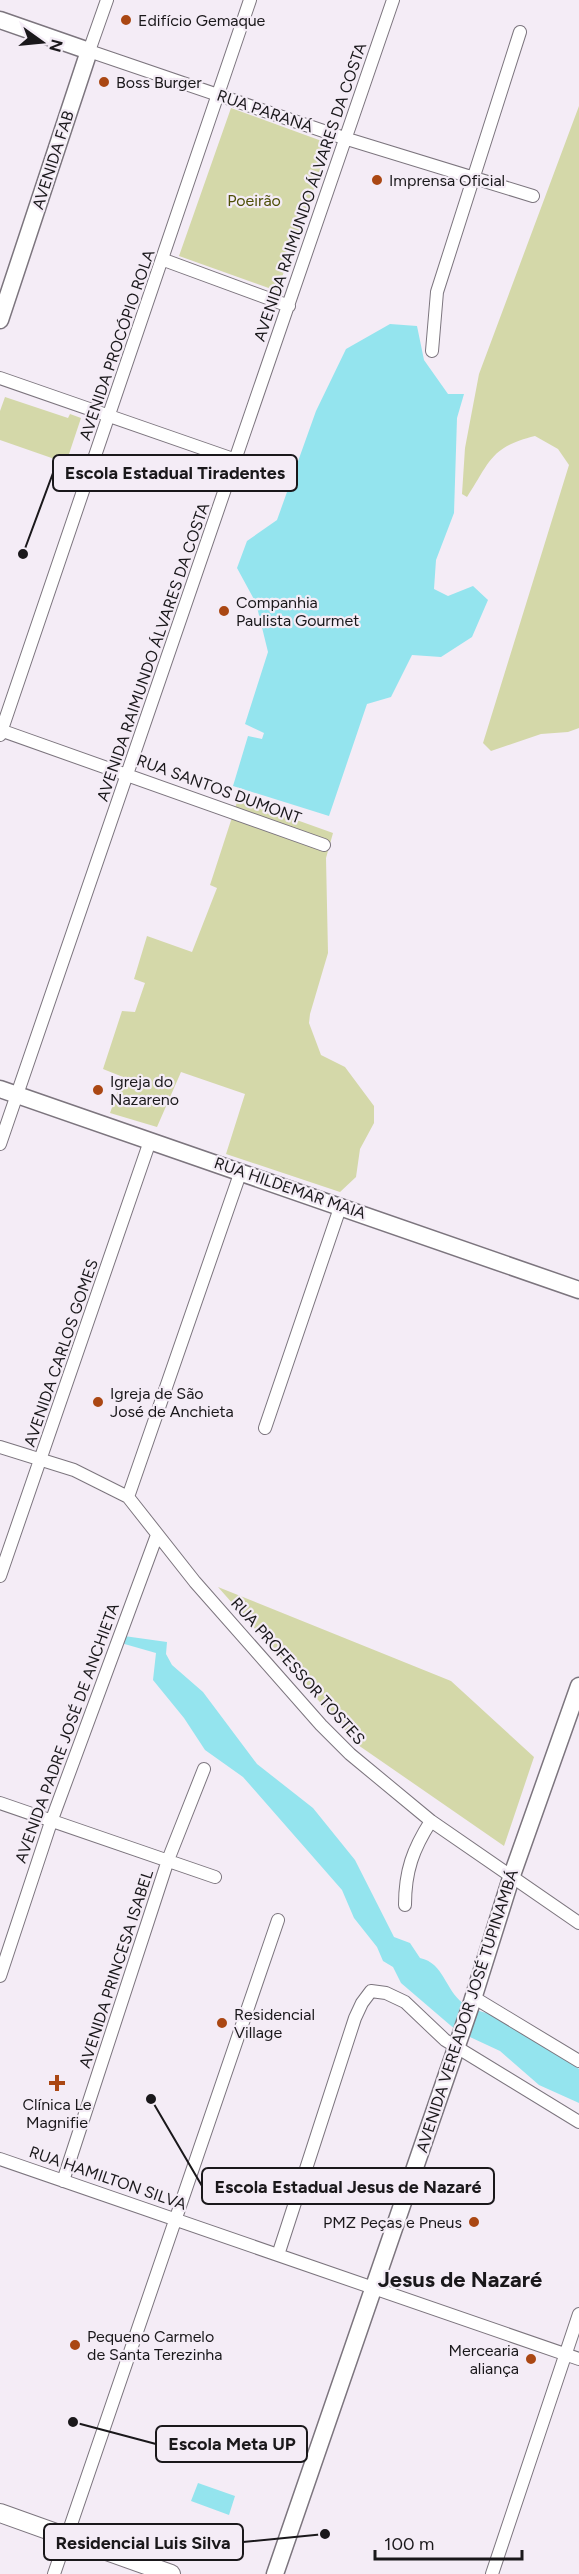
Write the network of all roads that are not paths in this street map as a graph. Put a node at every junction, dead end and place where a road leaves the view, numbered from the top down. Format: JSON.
{"nodes":[{"id":1,"x":107,"y":0,"type":"edge"},
{"id":2,"x":250,"y":0,"type":"edge"},
{"id":3,"x":393,"y":0,"type":"edge"},
{"id":4,"x":0,"y":20,"type":"edge"},
{"id":5,"x":520,"y":32,"type":"dead end"},
{"id":6,"x":89,"y":51,"type":"junction"},
{"id":7,"x":217,"y":95,"type":"junction"},
{"id":8,"x":344,"y":138,"type":"junction"},
{"id":9,"x":475,"y":178,"type":"junction"},
{"id":10,"x":533,"y":196,"type":"dead end"},
{"id":11,"x":164,"y":260,"type":"junction"},
{"id":12,"x":289,"y":306,"type":"junction"},
{"id":13,"x":0,"y":320,"type":"edge"},
{"id":14,"x":432,"y":351,"type":"dead end"},
{"id":15,"x":0,"y":378,"type":"edge"},
{"id":16,"x":110,"y":416,"type":"junction"},
{"id":17,"x":236,"y":460,"type":"junction"},
{"id":18,"x":0,"y":732,"type":"edge"},
{"id":19,"x":129,"y":774,"type":"junction"},
{"id":20,"x":324,"y":844,"type":"dead end"},
{"id":21,"x":0,"y":1089,"type":"edge"},
{"id":22,"x":17,"y":1095,"type":"junction"},
{"id":23,"x":150,"y":1141,"type":"junction"},
{"id":24,"x":0,"y":1144,"type":"edge"},
{"id":25,"x":241,"y":1171,"type":"junction"},
{"id":26,"x":341,"y":1205,"type":"junction"},
{"id":27,"x":579,"y":1290,"type":"edge"},
{"id":28,"x":265,"y":1428,"type":"dead end"},
{"id":29,"x":0,"y":1447,"type":"edge"},
{"id":30,"x":42,"y":1461,"type":"junction"},
{"id":31,"x":128,"y":1497,"type":"junction"},
{"id":32,"x":157,"y":1535,"type":"junction"},
{"id":33,"x":0,"y":1576,"type":"edge"},
{"id":34,"x":579,"y":1686,"type":"edge"},
{"id":35,"x":204,"y":1769,"type":"dead end"},
{"id":36,"x":0,"y":1803,"type":"edge"},
{"id":37,"x":431,"y":1821,"type":"junction"},
{"id":38,"x":51,"y":1822,"type":"junction"},
{"id":39,"x":168,"y":1860,"type":"junction"},
{"id":40,"x":215,"y":1877,"type":"dead end"},
{"id":41,"x":511,"y":1878,"type":"junction"},
{"id":42,"x":405,"y":1905,"type":"dead end"},
{"id":43,"x":278,"y":1920,"type":"dead end"},
{"id":44,"x":579,"y":1923,"type":"edge"},
{"id":45,"x":0,"y":1976,"type":"edge"},
{"id":46,"x":472,"y":1999,"type":"junction"},
{"id":47,"x":458,"y":2042,"type":"junction"},
{"id":48,"x":579,"y":2061,"type":"edge"},
{"id":49,"x":579,"y":2122,"type":"edge"},
{"id":50,"x":0,"y":2159,"type":"edge"},
{"id":51,"x":63,"y":2181,"type":"junction"},
{"id":52,"x":176,"y":2218,"type":"junction"},
{"id":53,"x":278,"y":2254,"type":"junction"},
{"id":54,"x":374,"y":2288,"type":"junction"},
{"id":55,"x":579,"y":2314,"type":"edge"},
{"id":56,"x":566,"y":2355,"type":"junction"},
{"id":57,"x":579,"y":2359,"type":"edge"},
{"id":58,"x":0,"y":2513,"type":"edge"},
{"id":59,"x":66,"y":2538,"type":"junction"},
{"id":60,"x":54,"y":2574,"type":"edge"},
{"id":61,"x":171,"y":2574,"type":"edge"},
{"id":62,"x":275,"y":2574,"type":"edge"},
{"id":63,"x":492,"y":2574,"type":"edge"}],
"edges":[{"from":1,"to":6,"type":"street","name":"AVENIDA FAB"},
{"from":2,"to":7,"type":"street","name":"AVENIDA PROCÓPIO ROLA"},
{"from":3,"to":8,"type":"street","name":"AVENIDA RAIMUNDO ÁLVARES DA COSTA"},
{"from":4,"to":6,"type":"street","name":"RUA PARANÁ"},
{"from":5,"to":9,"type":"street"},
{"from":6,"to":7,"type":"street","name":"RUA PARANÁ"},
{"from":6,"to":13,"type":"street","name":"AVENIDA FAB"},
{"from":7,"to":8,"type":"street","name":"RUA PARANÁ"},
{"from":7,"to":11,"type":"street","name":"AVENIDA PROCÓPIO ROLA"},
{"from":8,"to":9,"type":"street","name":"RUA PARANÁ"},
{"from":8,"to":12,"type":"street","name":"AVENIDA RAIMUNDO ÁLVARES DA COSTA"},
{"from":9,"to":10,"type":"street","name":"RUA PARANÁ"},
{"from":9,"to":14,"type":"street"},
{"from":11,"to":12,"type":"street"},
{"from":11,"to":16,"type":"street","name":"AVENIDA PROCÓPIO ROLA"},
{"from":12,"to":17,"type":"street","name":"AVENIDA RAIMUNDO ÁLVARES DA COSTA"},
{"from":15,"to":16,"type":"street"},
{"from":16,"to":17,"type":"street"},
{"from":16,"to":18,"type":"street","name":"AVENIDA PROCÓPIO ROLA"},
{"from":17,"to":19,"type":"street","name":"AVENIDA RAIMUNDO ÁLVARES DA COSTA"},
{"from":18,"to":19,"type":"street","name":"RUA SANTOS DUMONT"},
{"from":19,"to":20,"type":"street","name":"RUA SANTOS DUMONT"},
{"from":19,"to":22,"type":"street","name":"AVENIDA RAIMUNDO ÁLVARES DA COSTA"},
{"from":21,"to":22,"type":"street","name":"RUA HILDEMAR MAIA"},
{"from":22,"to":23,"type":"street","name":"RUA HILDEMAR MAIA"},
{"from":22,"to":24,"type":"street","name":"AVENIDA RAIMUNDO ÁLVARES DA COSTA"},
{"from":23,"to":25,"type":"street","name":"RUA HILDEMAR MAIA"},
{"from":23,"to":30,"type":"street","name":"AVENIDA CARLOS GOMES"},
{"from":25,"to":26,"type":"street","name":"RUA HILDEMAR MAIA"},
{"from":25,"to":31,"type":"street"},
{"from":26,"to":27,"type":"street","name":"RUA HILDEMAR MAIA"},
{"from":26,"to":28,"type":"street"},
{"from":29,"to":30,"type":"street","name":"RUA PROFESSOR TOSTES"},
{"from":30,"to":31,"type":"street","name":"RUA PROFESSOR TOSTES"},
{"from":30,"to":33,"type":"street","name":"AVENIDA CARLOS GOMES"},
{"from":31,"to":32,"type":"street","name":"RUA PROFESSOR TOSTES"},
{"from":32,"to":37,"type":"street","name":"RUA PROFESSOR TOSTES"},
{"from":32,"to":38,"type":"street","name":"AVENIDA PADRE JOSÉ DE ANCHIETA"},
{"from":34,"to":41,"type":"street","name":"AVENIDA VEREADOR JOSÉ TUPINAMBÁ"},
{"from":35,"to":39,"type":"street","name":"AVENIDA PRINCESA ISABEL"},
{"from":36,"to":38,"type":"street"},
{"from":37,"to":41,"type":"street","name":"RUA PROFESSOR TOSTES"},
{"from":37,"to":42,"type":"street"},
{"from":38,"to":39,"type":"street"},
{"from":38,"to":45,"type":"street","name":"AVENIDA PADRE JOSÉ DE ANCHIETA"},
{"from":39,"to":40,"type":"street"},
{"from":39,"to":51,"type":"street","name":"AVENIDA PRINCESA ISABEL"},
{"from":41,"to":44,"type":"street","name":"RUA PROFESSOR TOSTES"},
{"from":41,"to":46,"type":"street","name":"AVENIDA VEREADOR JOSÉ TUPINAMBÁ"},
{"from":43,"to":52,"type":"street"},
{"from":46,"to":47,"type":"street","name":"AVENIDA VEREADOR JOSÉ TUPINAMBÁ"},
{"from":46,"to":48,"type":"street"},
{"from":47,"to":49,"type":"street"},
{"from":47,"to":53,"type":"street"},
{"from":47,"to":54,"type":"street","name":"AVENIDA VEREADOR JOSÉ TUPINAMBÁ"},
{"from":50,"to":51,"type":"street","name":"RUA HAMILTON SILVA"},
{"from":51,"to":52,"type":"street","name":"RUA HAMILTON SILVA"},
{"from":52,"to":53,"type":"street","name":"RUA HAMILTON SILVA"},
{"from":52,"to":59,"type":"street"},
{"from":53,"to":54,"type":"street","name":"RUA HAMILTON SILVA"},
{"from":54,"to":56,"type":"street","name":"RUA HAMILTON SILVA"},
{"from":54,"to":62,"type":"street","name":"AVENIDA VEREADOR JOSÉ TUPINAMBÁ"},
{"from":55,"to":56,"type":"street"},
{"from":56,"to":57,"type":"street","name":"RUA HAMILTON SILVA"},
{"from":56,"to":63,"type":"street"},
{"from":58,"to":59,"type":"main road"},
{"from":59,"to":60,"type":"street"},
{"from":59,"to":61,"type":"main road"}]}
